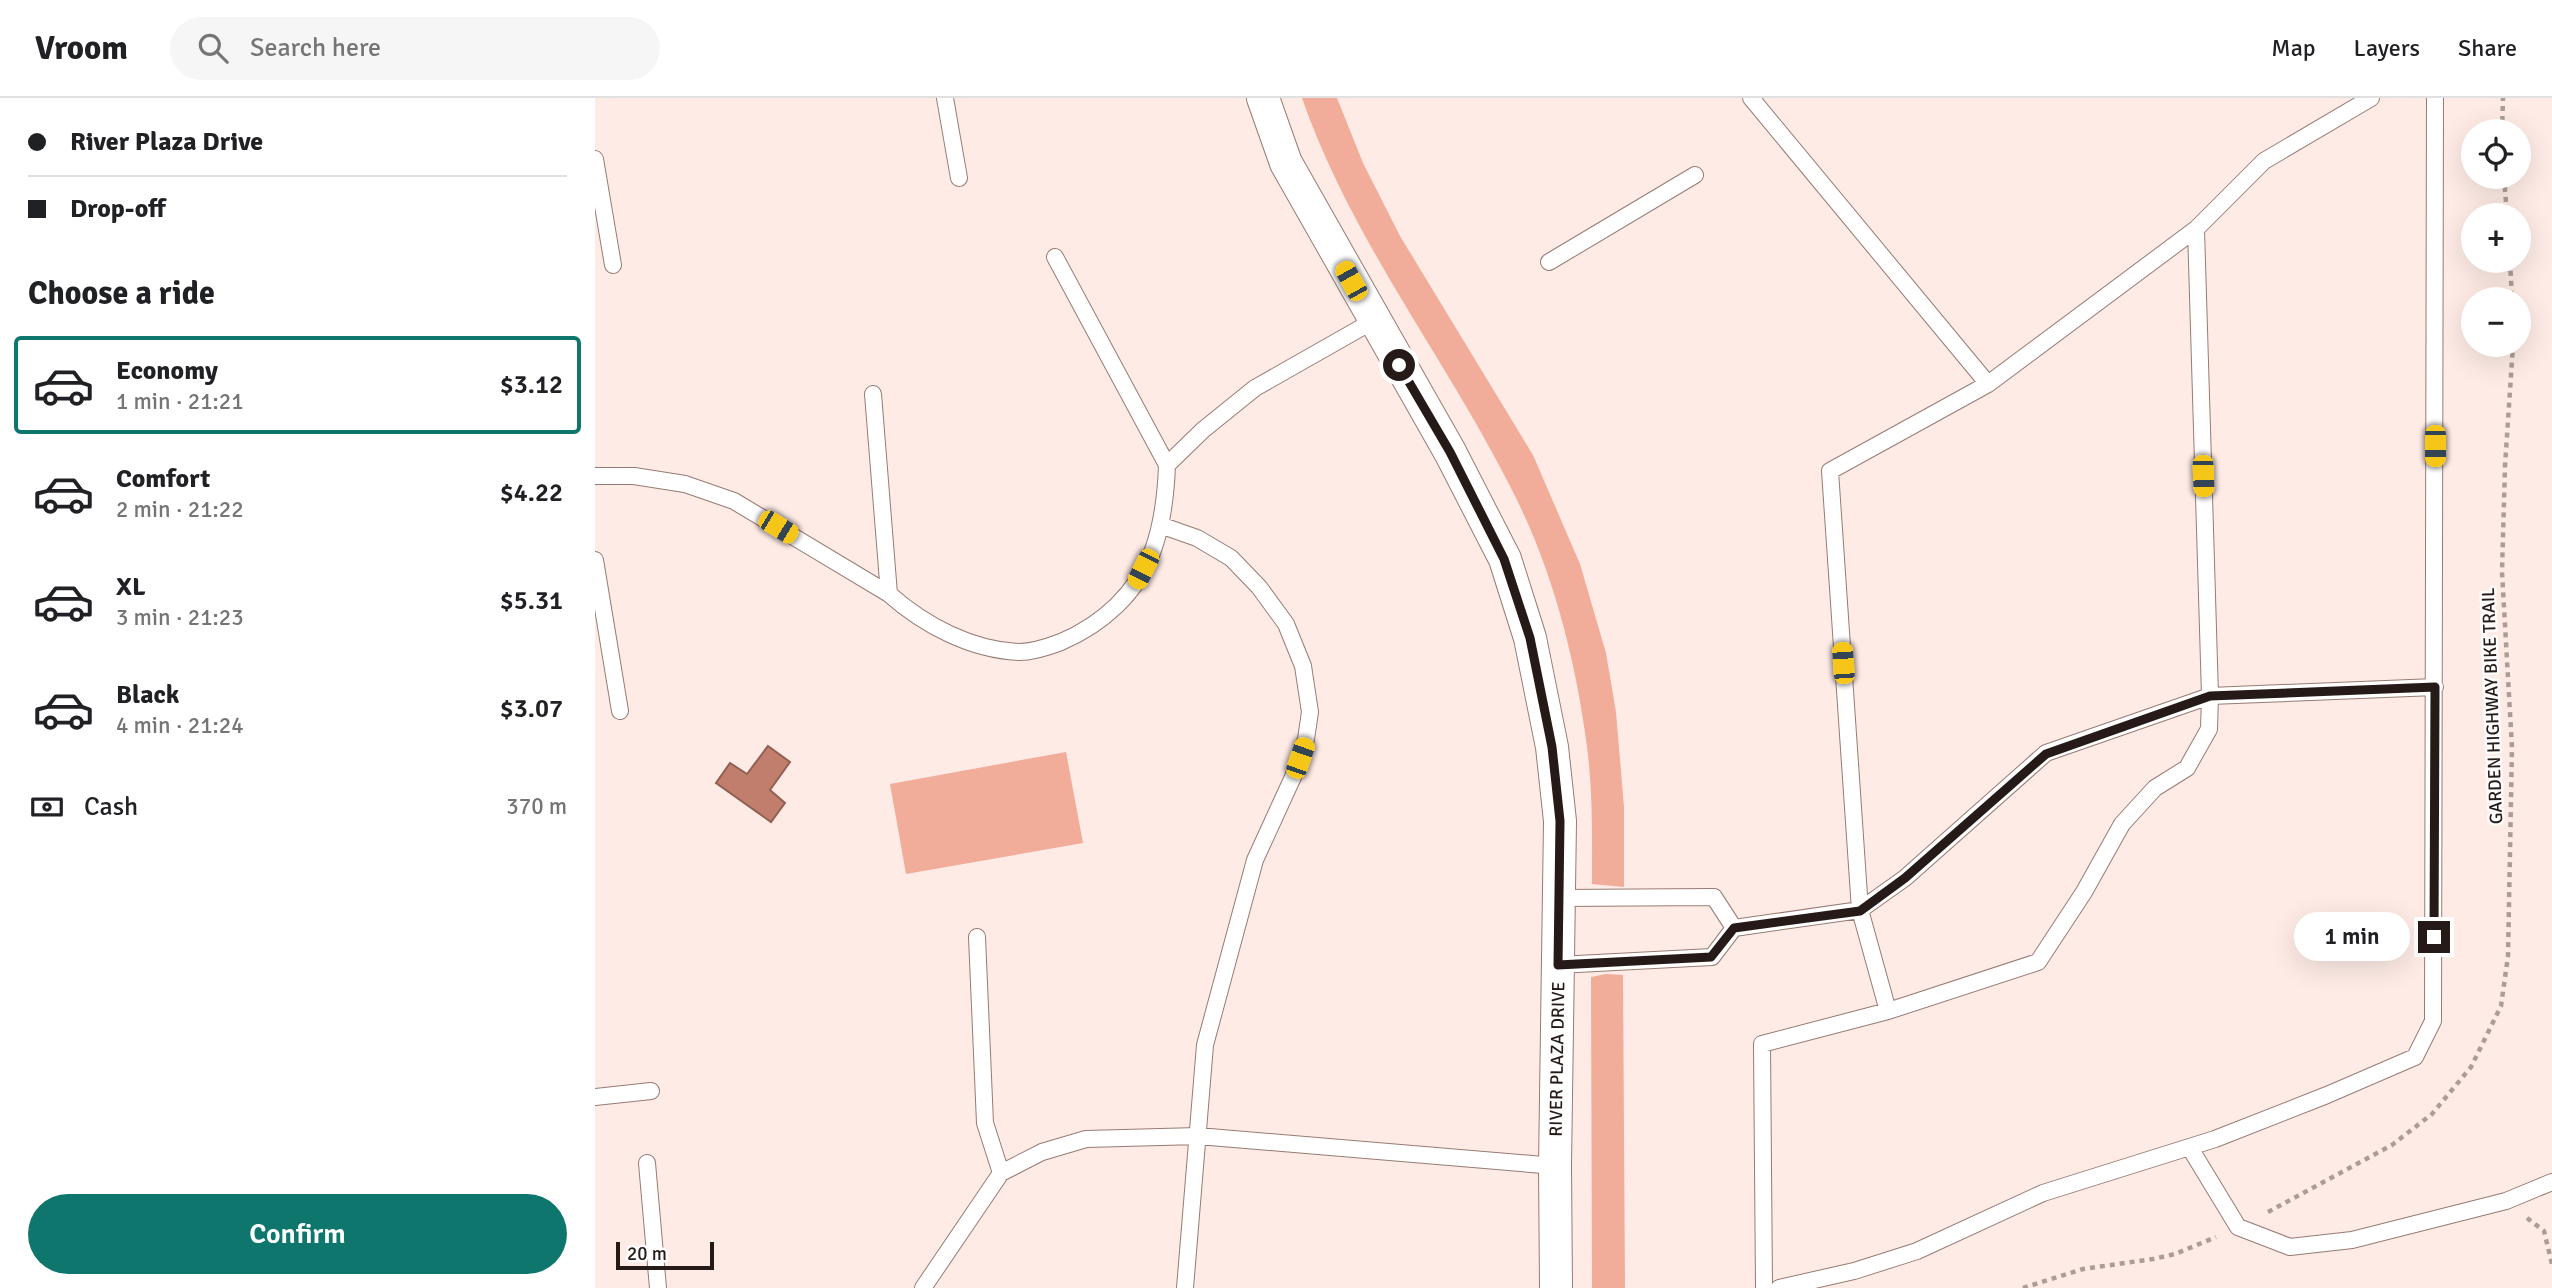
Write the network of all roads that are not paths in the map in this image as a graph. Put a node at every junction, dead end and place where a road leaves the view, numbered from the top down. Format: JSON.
{"nodes":[{"id":1,"x":945,"y":98,"type":"edge"},
{"id":2,"x":1263,"y":98,"type":"edge"},
{"id":3,"x":1751,"y":98,"type":"edge"},
{"id":4,"x":2371,"y":98,"type":"edge"},
{"id":5,"x":2435,"y":98,"type":"edge"},
{"id":6,"x":595,"y":159,"type":"edge"},
{"id":7,"x":1696,"y":175,"type":"dead end"},
{"id":8,"x":959,"y":177,"type":"dead end"},
{"id":9,"x":2196,"y":229,"type":"junction"},
{"id":10,"x":1055,"y":257,"type":"dead end"},
{"id":11,"x":1549,"y":262,"type":"dead end"},
{"id":12,"x":613,"y":265,"type":"dead end"},
{"id":13,"x":1373,"y":321,"type":"junction"},
{"id":14,"x":1988,"y":384,"type":"junction"},
{"id":15,"x":873,"y":394,"type":"dead end"},
{"id":16,"x":1167,"y":465,"type":"junction"},
{"id":17,"x":595,"y":476,"type":"edge"},
{"id":18,"x":1160,"y":525,"type":"junction"},
{"id":19,"x":595,"y":560,"type":"edge"},
{"id":20,"x":889,"y":594,"type":"junction"},
{"id":21,"x":2435,"y":687,"type":"junction"},
{"id":22,"x":2210,"y":696,"type":"junction"},
{"id":23,"x":620,"y":711,"type":"dead end"},
{"id":24,"x":1559,"y":898,"type":"junction"},
{"id":25,"x":1860,"y":911,"type":"junction"},
{"id":26,"x":1734,"y":928,"type":"junction"},
{"id":27,"x":977,"y":937,"type":"dead end"},
{"id":28,"x":1558,"y":965,"type":"junction"},
{"id":29,"x":1888,"y":1011,"type":"junction"},
{"id":30,"x":651,"y":1091,"type":"dead end"},
{"id":31,"x":595,"y":1097,"type":"edge"},
{"id":32,"x":1198,"y":1136,"type":"junction"},
{"id":33,"x":2190,"y":1148,"type":"junction"},
{"id":34,"x":647,"y":1163,"type":"dead end"},
{"id":35,"x":1555,"y":1166,"type":"junction"},
{"id":36,"x":1001,"y":1173,"type":"junction"},
{"id":37,"x":2552,"y":1182,"type":"edge"},
{"id":38,"x":658,"y":1288,"type":"edge"},
{"id":39,"x":923,"y":1288,"type":"edge"},
{"id":40,"x":1185,"y":1288,"type":"edge"},
{"id":41,"x":1556,"y":1288,"type":"edge"},
{"id":42,"x":1764,"y":1288,"type":"edge"},
{"id":43,"x":1779,"y":1288,"type":"edge"}],
"edges":[{"from":1,"to":8,"type":"lane"},
{"from":2,"to":13,"type":"street","name":"RIVER PLAZA DRIVE"},
{"from":3,"to":14,"type":"lane"},
{"from":4,"to":9,"type":"lane"},
{"from":5,"to":21,"type":"lane"},
{"from":6,"to":12,"type":"lane"},
{"from":7,"to":11,"type":"lane"},
{"from":9,"to":14,"type":"lane"},
{"from":9,"to":22,"type":"lane"},
{"from":10,"to":16,"type":"lane"},
{"from":13,"to":16,"type":"lane"},
{"from":13,"to":24,"type":"street","name":"RIVER PLAZA DRIVE"},
{"from":14,"to":25,"type":"lane"},
{"from":15,"to":20,"type":"lane"},
{"from":16,"to":18,"type":"lane"},
{"from":17,"to":20,"type":"lane"},
{"from":18,"to":20,"type":"lane"},
{"from":18,"to":32,"type":"lane"},
{"from":19,"to":23,"type":"lane"},
{"from":21,"to":22,"type":"lane"},
{"from":21,"to":33,"type":"lane"},
{"from":22,"to":25,"type":"lane"},
{"from":22,"to":29,"type":"lane"},
{"from":24,"to":26,"type":"lane"},
{"from":24,"to":28,"type":"street","name":"RIVER PLAZA DRIVE"},
{"from":25,"to":26,"type":"lane"},
{"from":25,"to":29,"type":"lane"},
{"from":26,"to":28,"type":"lane"},
{"from":27,"to":36,"type":"lane"},
{"from":28,"to":35,"type":"street","name":"RIVER PLAZA DRIVE"},
{"from":29,"to":42,"type":"lane"},
{"from":30,"to":31,"type":"lane"},
{"from":32,"to":35,"type":"lane"},
{"from":32,"to":36,"type":"lane"},
{"from":32,"to":40,"type":"lane"},
{"from":33,"to":37,"type":"lane"},
{"from":33,"to":43,"type":"lane"},
{"from":34,"to":38,"type":"lane"},
{"from":35,"to":41,"type":"street","name":"RIVER PLAZA DRIVE"},
{"from":36,"to":39,"type":"lane"}]}
